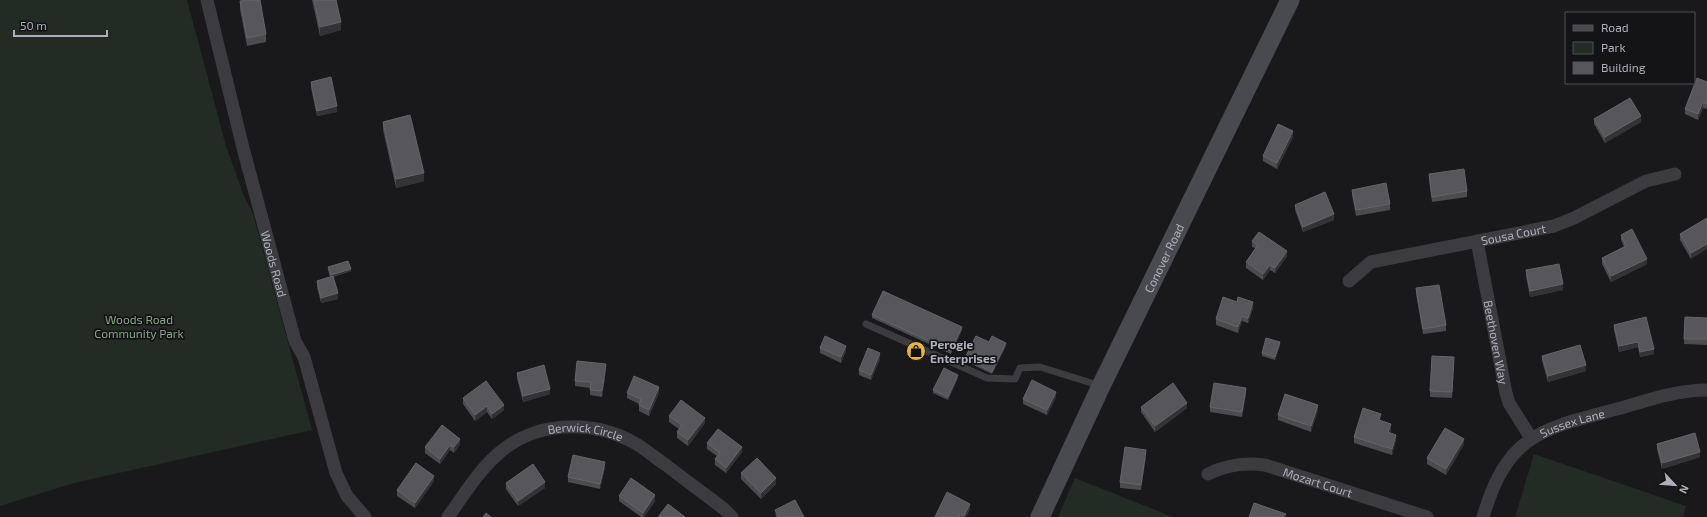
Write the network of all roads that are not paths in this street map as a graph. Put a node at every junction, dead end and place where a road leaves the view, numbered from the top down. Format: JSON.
{"nodes":[{"id":1,"x":207,"y":0,"type":"edge"},
{"id":2,"x":1290,"y":0,"type":"edge"},
{"id":3,"x":1675,"y":174,"type":"dead end"},
{"id":4,"x":1477,"y":241,"type":"junction"},
{"id":5,"x":1348,"y":281,"type":"dead end"},
{"id":6,"x":866,"y":324,"type":"dead end"},
{"id":7,"x":1101,"y":386,"type":"junction"},
{"id":8,"x":1707,"y":390,"type":"edge"},
{"id":9,"x":1531,"y":438,"type":"junction"},
{"id":10,"x":1208,"y":474,"type":"dead end"},
{"id":11,"x":365,"y":517,"type":"edge"},
{"id":12,"x":448,"y":517,"type":"edge"},
{"id":13,"x":732,"y":517,"type":"edge"},
{"id":14,"x":1040,"y":517,"type":"edge"},
{"id":15,"x":1427,"y":517,"type":"edge"},
{"id":16,"x":1483,"y":517,"type":"edge"}],
"edges":[{"from":1,"to":11,"type":"street","name":"Woods Road"},
{"from":2,"to":7,"type":"street","name":"Conover Road"},
{"from":3,"to":4,"type":"street","name":"Sousa Court"},
{"from":4,"to":5,"type":"street","name":"Sousa Court"},
{"from":4,"to":9,"type":"street","name":"Beethoven Way"},
{"from":6,"to":7,"type":"lane"},
{"from":7,"to":14,"type":"street","name":"Conover Road"},
{"from":8,"to":9,"type":"street","name":"Sussex Lane"},
{"from":9,"to":16,"type":"street","name":"Sussex Lane"},
{"from":10,"to":15,"type":"street","name":"Mozart Court"},
{"from":12,"to":13,"type":"street","name":"Berwick Circle"}]}
